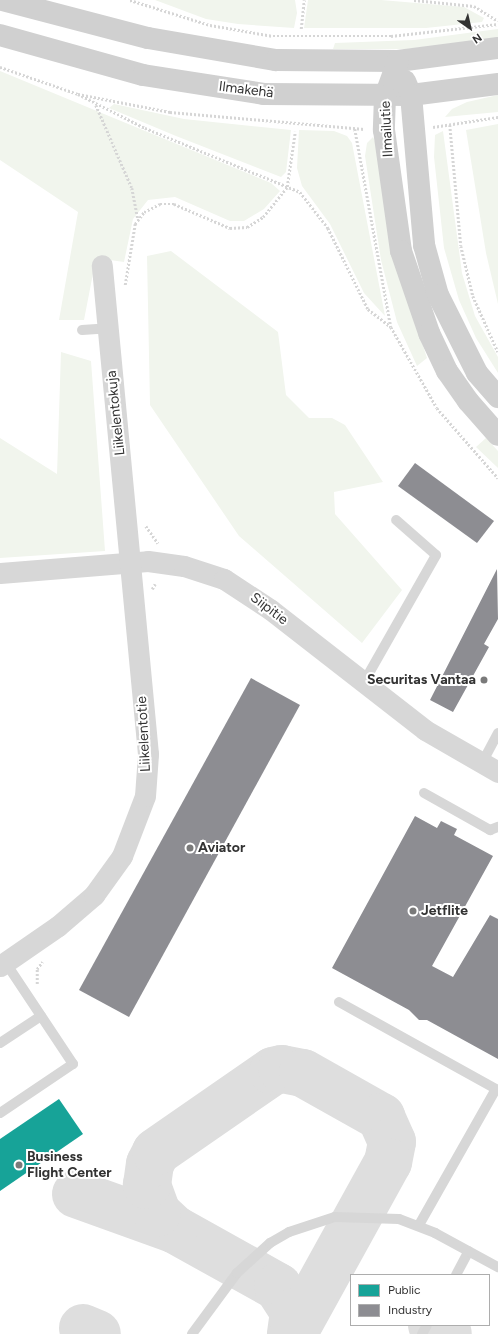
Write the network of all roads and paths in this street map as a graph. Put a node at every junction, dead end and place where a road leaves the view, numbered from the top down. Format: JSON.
{"nodes":[{"id":1,"x":2,"y":0,"type":"edge"},
{"id":2,"x":130,"y":0,"type":"edge"},
{"id":3,"x":304,"y":0,"type":"edge"},
{"id":4,"x":414,"y":0,"type":"edge"},
{"id":5,"x":498,"y":22,"type":"edge"},
{"id":6,"x":300,"y":29,"type":"dead end"},
{"id":7,"x":0,"y":35,"type":"edge"},
{"id":8,"x":498,"y":48,"type":"edge"},
{"id":9,"x":398,"y":61,"type":"junction"},
{"id":10,"x":498,"y":84,"type":"edge"},
{"id":11,"x":78,"y":94,"type":"dead end"},
{"id":12,"x":411,"y":95,"type":"junction"},
{"id":13,"x":385,"y":96,"type":"junction"},
{"id":14,"x":95,"y":104,"type":"junction"},
{"id":15,"x":450,"y":125,"type":"dead end"},
{"id":16,"x":355,"y":129,"type":"dead end"},
{"id":17,"x":295,"y":132,"type":"dead end"},
{"id":18,"x":287,"y":187,"type":"junction"},
{"id":19,"x":138,"y":220,"type":"junction"},
{"id":20,"x":102,"y":265,"type":"dead end"},
{"id":21,"x":124,"y":288,"type":"dead end"},
{"id":22,"x":391,"y":327,"type":"junction"},
{"id":23,"x":108,"y":328,"type":"junction"},
{"id":24,"x":82,"y":330,"type":"dead end"},
{"id":25,"x":498,"y":352,"type":"edge"},
{"id":26,"x":498,"y":398,"type":"edge"},
{"id":27,"x":498,"y":435,"type":"edge"},
{"id":28,"x":498,"y":478,"type":"edge"},
{"id":29,"x":396,"y":520,"type":"dead end"},
{"id":30,"x":144,"y":521,"type":"dead end"},
{"id":31,"x":131,"y":562,"type":"junction"},
{"id":32,"x":166,"y":572,"type":"junction"},
{"id":33,"x":0,"y":574,"type":"edge"},
{"id":34,"x":132,"y":585,"type":"junction"},
{"id":35,"x":364,"y":682,"type":"junction"},
{"id":36,"x":498,"y":733,"type":"edge"},
{"id":37,"x":490,"y":768,"type":"edge"},
{"id":38,"x":424,"y":793,"type":"dead end"},
{"id":39,"x":498,"y":827,"type":"edge"},
{"id":40,"x":3,"y":964,"type":"edge"},
{"id":41,"x":339,"y":1002,"type":"dead end"},
{"id":42,"x":41,"y":1016,"type":"junction"},
{"id":43,"x":0,"y":1043,"type":"edge"},
{"id":44,"x":497,"y":1089,"type":"edge"},
{"id":45,"x":0,"y":1113,"type":"edge"},
{"id":46,"x":419,"y":1225,"type":"junction"},
{"id":47,"x":469,"y":1251,"type":"junction"},
{"id":48,"x":498,"y":1267,"type":"edge"},
{"id":49,"x":457,"y":1274,"type":"edge"},
{"id":50,"x":192,"y":1334,"type":"edge"}],
"edges":[{"from":1,"to":9,"type":"main road"},
{"from":2,"to":5,"type":"path"},
{"from":3,"to":6,"type":"path"},
{"from":4,"to":5,"type":"path"},
{"from":7,"to":13,"type":"main road","name":"Ilmakehä"},
{"from":8,"to":9,"type":"main road"},
{"from":9,"to":12,"type":"main road","name":"Ilmailutie"},
{"from":9,"to":13,"type":"main road","name":"Ilmailutie"},
{"from":10,"to":12,"type":"main road","name":"Ilmakehä"},
{"from":11,"to":14,"type":"path"},
{"from":12,"to":13,"type":"main road","name":"Ilmakehä"},
{"from":12,"to":26,"type":"main road","name":"Ilmailutie"},
{"from":13,"to":27,"type":"main road","name":"Ilmailutie"},
{"from":14,"to":18,"type":"path"},
{"from":14,"to":19,"type":"path"},
{"from":15,"to":25,"type":"path"},
{"from":16,"to":22,"type":"path"},
{"from":17,"to":18,"type":"path"},
{"from":18,"to":19,"type":"path"},
{"from":18,"to":22,"type":"path"},
{"from":19,"to":21,"type":"path"},
{"from":20,"to":23,"type":"street","name":"Liikelentokuja"},
{"from":22,"to":28,"type":"path"},
{"from":23,"to":24,"type":"lane"},
{"from":23,"to":31,"type":"street","name":"Liikelentokuja"},
{"from":29,"to":35,"type":"lane"},
{"from":30,"to":32,"type":"path"},
{"from":31,"to":32,"type":"street","name":"Siipitie"},
{"from":31,"to":33,"type":"street","name":"Siipitie"},
{"from":31,"to":34,"type":"street","name":"Liikelentotie"},
{"from":32,"to":34,"type":"path"},
{"from":32,"to":35,"type":"street","name":"Siipitie"},
{"from":34,"to":40,"type":"street","name":"Liikelentotie"},
{"from":35,"to":37,"type":"street","name":"Siipitie"},
{"from":36,"to":37,"type":"lane"},
{"from":38,"to":39,"type":"lane"},
{"from":40,"to":42,"type":"lane"},
{"from":41,"to":44,"type":"lane"},
{"from":42,"to":43,"type":"lane"},
{"from":42,"to":45,"type":"lane"},
{"from":44,"to":46,"type":"lane"},
{"from":46,"to":47,"type":"lane"},
{"from":46,"to":50,"type":"lane"},
{"from":47,"to":48,"type":"lane"},
{"from":47,"to":49,"type":"lane"}]}
